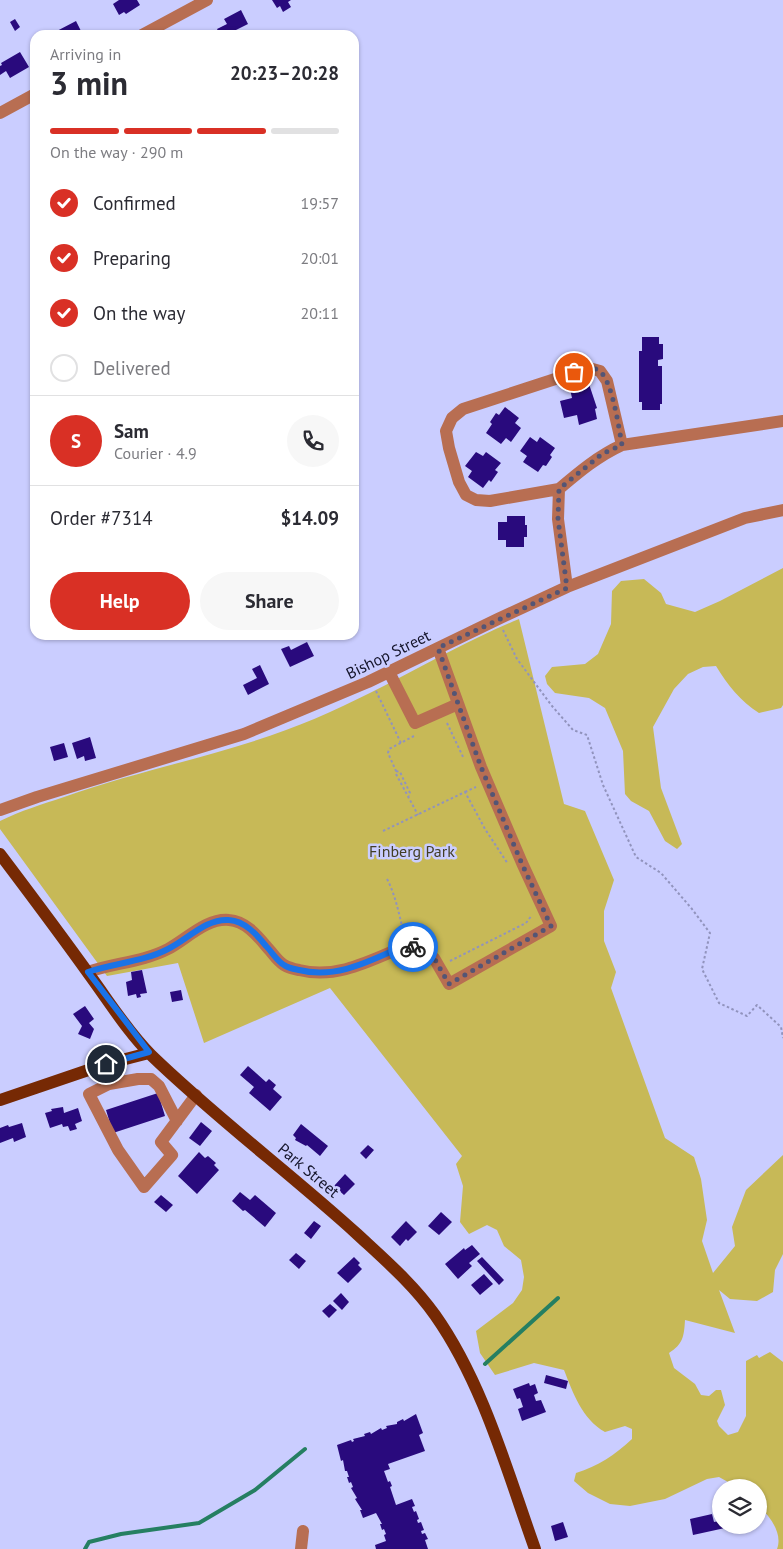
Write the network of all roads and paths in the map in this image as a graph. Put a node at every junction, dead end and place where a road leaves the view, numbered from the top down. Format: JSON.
{"nodes":[{"id":1,"x":207,"y":0,"type":"edge"},
{"id":2,"x":151,"y":30,"type":"edge"},
{"id":3,"x":30,"y":97,"type":"edge"},
{"id":4,"x":0,"y":113,"type":"edge"},
{"id":5,"x":783,"y":421,"type":"edge"},
{"id":6,"x":622,"y":445,"type":"junction"},
{"id":7,"x":559,"y":489,"type":"junction"},
{"id":8,"x":783,"y":510,"type":"edge"},
{"id":9,"x":567,"y":588,"type":"junction"},
{"id":10,"x":498,"y":619,"type":"junction"},
{"id":11,"x":438,"y":648,"type":"junction"},
{"id":12,"x":389,"y":672,"type":"junction"},
{"id":13,"x":375,"y":690,"type":"dead end"},
{"id":14,"x":458,"y":704,"type":"junction"},
{"id":15,"x":446,"y":720,"type":"dead end"},
{"id":16,"x":419,"y":734,"type":"dead end"},
{"id":17,"x":401,"y":743,"type":"junction"},
{"id":18,"x":465,"y":762,"type":"dead end"},
{"id":19,"x":477,"y":786,"type":"dead end"},
{"id":20,"x":465,"y":792,"type":"junction"},
{"id":21,"x":0,"y":810,"type":"edge"},
{"id":22,"x":418,"y":815,"type":"junction"},
{"id":23,"x":383,"y":831,"type":"dead end"},
{"id":24,"x":0,"y":854,"type":"edge"},
{"id":25,"x":510,"y":866,"type":"dead end"},
{"id":26,"x":388,"y":879,"type":"dead end"},
{"id":27,"x":533,"y":912,"type":"dead end"},
{"id":28,"x":408,"y":944,"type":"junction"},
{"id":29,"x":439,"y":966,"type":"junction"},
{"id":30,"x":88,"y":972,"type":"junction"},
{"id":31,"x":783,"y":1038,"type":"edge"},
{"id":32,"x":149,"y":1052,"type":"junction"},
{"id":33,"x":196,"y":1095,"type":"junction"},
{"id":34,"x":0,"y":1100,"type":"edge"},
{"id":35,"x":178,"y":1121,"type":"junction"},
{"id":36,"x":303,"y":1531,"type":"dead end"},
{"id":37,"x":301,"y":1549,"type":"edge"},
{"id":38,"x":535,"y":1549,"type":"edge"}],
"edges":[{"from":1,"to":2,"type":"street"},
{"from":3,"to":4,"type":"street"},
{"from":5,"to":6,"type":"street"},
{"from":6,"to":7,"type":"street"},
{"from":6,"to":7,"type":"street"},
{"from":7,"to":9,"type":"street"},
{"from":8,"to":9,"type":"street","name":"Bishop Street"},
{"from":9,"to":10,"type":"street","name":"Bishop Street"},
{"from":10,"to":11,"type":"street","name":"Bishop Street"},
{"from":10,"to":31,"type":"path"},
{"from":11,"to":12,"type":"street","name":"Bishop Street"},
{"from":11,"to":14,"type":"street"},
{"from":12,"to":14,"type":"street"},
{"from":12,"to":21,"type":"street","name":"Bishop Street"},
{"from":13,"to":17,"type":"path"},
{"from":14,"to":29,"type":"street"},
{"from":15,"to":18,"type":"path"},
{"from":16,"to":17,"type":"path"},
{"from":17,"to":22,"type":"path"},
{"from":19,"to":20,"type":"path"},
{"from":20,"to":22,"type":"path"},
{"from":20,"to":25,"type":"path"},
{"from":22,"to":23,"type":"path"},
{"from":24,"to":30,"type":"main road","name":"Park Street"},
{"from":26,"to":28,"type":"path"},
{"from":27,"to":29,"type":"path"},
{"from":28,"to":29,"type":"street"},
{"from":28,"to":30,"type":"street"},
{"from":30,"to":32,"type":"main road","name":"Park Street"},
{"from":32,"to":33,"type":"main road","name":"Park Street"},
{"from":32,"to":34,"type":"main road"},
{"from":33,"to":35,"type":"street"},
{"from":33,"to":38,"type":"main road","name":"Park Street"},
{"from":35,"to":35,"type":"street"},
{"from":36,"to":37,"type":"street"}]}
